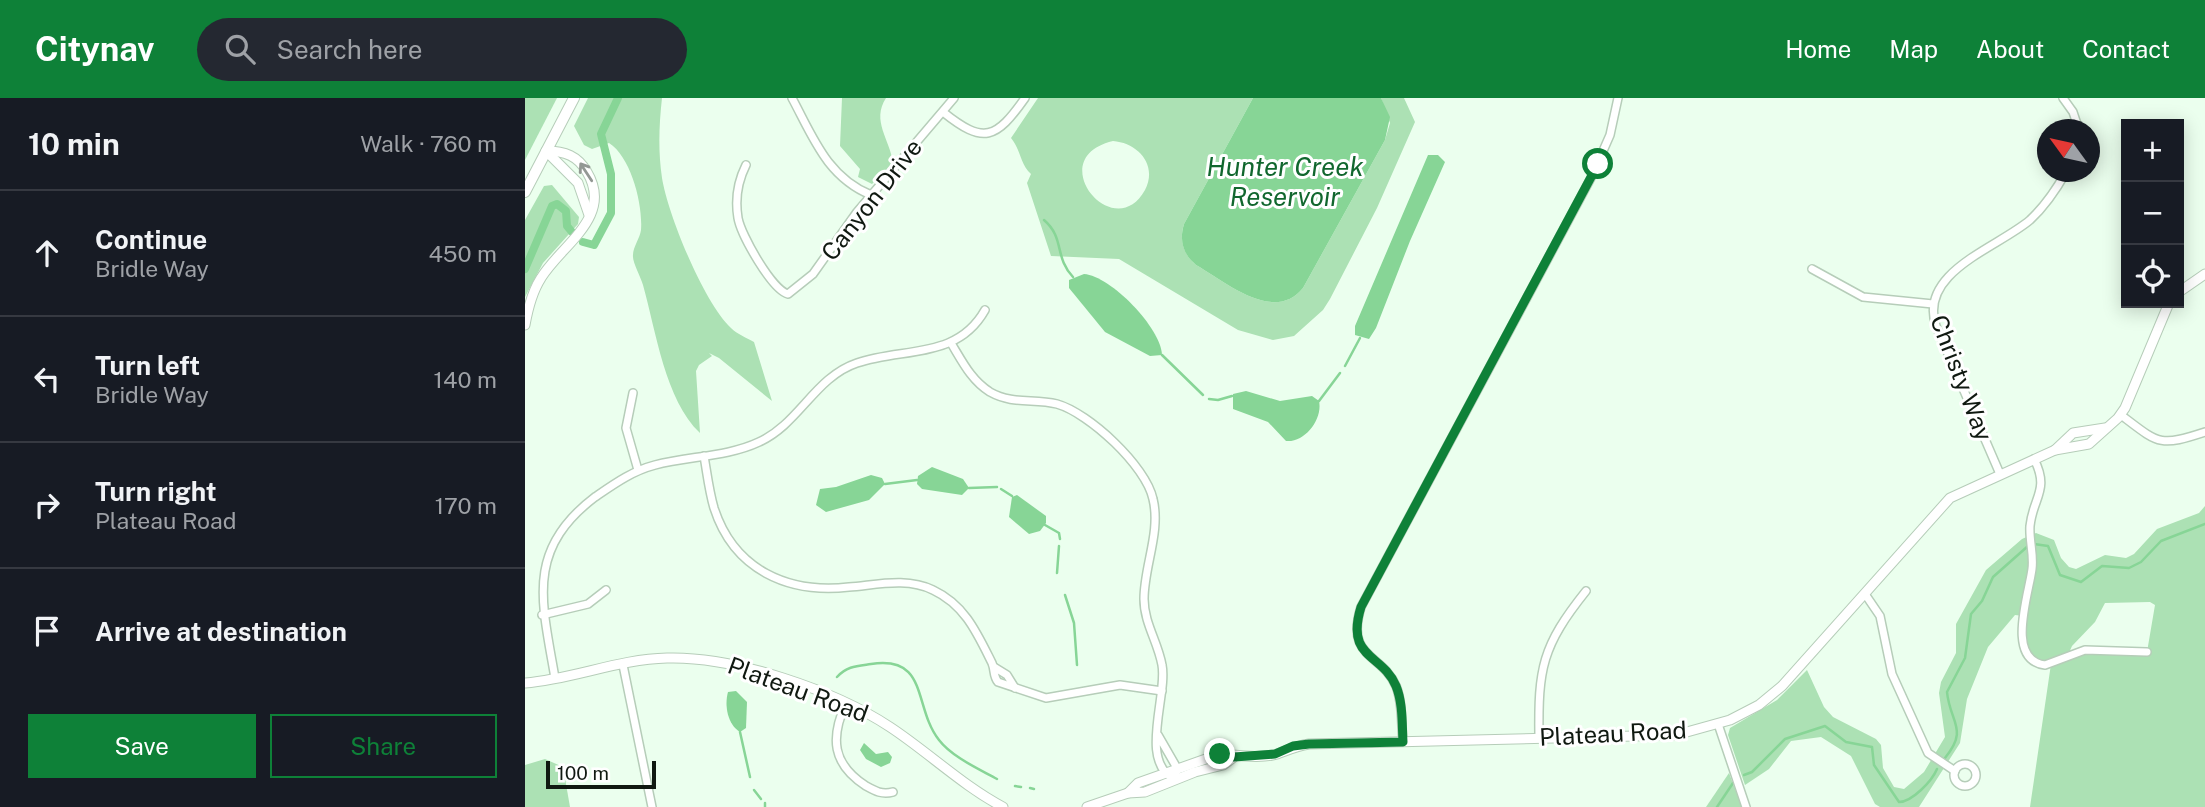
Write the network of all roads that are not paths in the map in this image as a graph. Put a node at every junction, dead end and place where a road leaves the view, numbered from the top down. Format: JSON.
{"nodes":[{"id":1,"x":574,"y":98,"type":"edge"},
{"id":2,"x":792,"y":98,"type":"edge"},
{"id":3,"x":954,"y":98,"type":"edge"},
{"id":4,"x":1025,"y":98,"type":"edge"},
{"id":5,"x":1618,"y":98,"type":"edge"},
{"id":6,"x":2063,"y":98,"type":"edge"},
{"id":7,"x":943,"y":112,"type":"junction"},
{"id":8,"x":2075,"y":119,"type":"edge"},
{"id":9,"x":547,"y":151,"type":"junction"},
{"id":10,"x":746,"y":165,"type":"dead end"},
{"id":11,"x":2060,"y":182,"type":"edge"},
{"id":12,"x":525,"y":192,"type":"edge"},
{"id":13,"x":871,"y":195,"type":"junction"},
{"id":14,"x":589,"y":217,"type":"junction"},
{"id":15,"x":1812,"y":269,"type":"dead end"},
{"id":16,"x":2205,"y":274,"type":"edge"},
{"id":17,"x":2184,"y":289,"type":"edge"},
{"id":18,"x":1933,"y":304,"type":"junction"},
{"id":19,"x":2167,"y":308,"type":"edge"},
{"id":20,"x":985,"y":310,"type":"dead end"},
{"id":21,"x":525,"y":325,"type":"edge"},
{"id":22,"x":951,"y":343,"type":"junction"},
{"id":23,"x":633,"y":393,"type":"dead end"},
{"id":24,"x":2121,"y":415,"type":"junction"},
{"id":25,"x":2107,"y":428,"type":"junction"},
{"id":26,"x":2205,"y":432,"type":"edge"},
{"id":27,"x":2055,"y":450,"type":"junction"},
{"id":28,"x":704,"y":456,"type":"junction"},
{"id":29,"x":2034,"y":459,"type":"junction"},
{"id":30,"x":638,"y":470,"type":"junction"},
{"id":31,"x":2000,"y":474,"type":"junction"},
{"id":32,"x":606,"y":590,"type":"dead end"},
{"id":33,"x":1586,"y":591,"type":"dead end"},
{"id":34,"x":1865,"y":594,"type":"junction"},
{"id":35,"x":542,"y":615,"type":"junction"},
{"id":36,"x":2147,"y":652,"type":"dead end"},
{"id":37,"x":623,"y":664,"type":"junction"},
{"id":38,"x":555,"y":678,"type":"junction"},
{"id":39,"x":525,"y":683,"type":"edge"},
{"id":40,"x":1162,"y":691,"type":"junction"},
{"id":41,"x":846,"y":703,"type":"junction"},
{"id":42,"x":1718,"y":724,"type":"junction"},
{"id":43,"x":1158,"y":735,"type":"junction"},
{"id":44,"x":1539,"y":738,"type":"junction"},
{"id":45,"x":1403,"y":742,"type":"junction"},
{"id":46,"x":1234,"y":757,"type":"junction"},
{"id":47,"x":1177,"y":768,"type":"junction"},
{"id":48,"x":1955,"y":771,"type":"dead end"},
{"id":49,"x":1165,"y":773,"type":"junction"},
{"id":50,"x":1175,"y":779,"type":"junction"},
{"id":51,"x":893,"y":792,"type":"dead end"},
{"id":52,"x":1128,"y":793,"type":"junction"},
{"id":53,"x":652,"y":807,"type":"edge"},
{"id":54,"x":1003,"y":807,"type":"edge"},
{"id":55,"x":1087,"y":807,"type":"edge"},
{"id":56,"x":1746,"y":807,"type":"edge"}],
"edges":[{"from":1,"to":9,"type":"main road"},
{"from":2,"to":13,"type":"street"},
{"from":3,"to":7,"type":"street","name":"Canyon Drive"},
{"from":4,"to":7,"type":"street"},
{"from":5,"to":45,"type":"street"},
{"from":6,"to":8,"type":"street"},
{"from":7,"to":13,"type":"street","name":"Canyon Drive"},
{"from":9,"to":12,"type":"main road"},
{"from":9,"to":14,"type":"street"},
{"from":14,"to":9,"type":"street","one_way":true},
{"from":10,"to":13,"type":"street","name":"Canyon Drive"},
{"from":11,"to":18,"type":"street","name":"Christy Way"},
{"from":14,"to":21,"type":"street"},
{"from":15,"to":18,"type":"street"},
{"from":16,"to":17,"type":"street"},
{"from":18,"to":31,"type":"street","name":"Christy Way"},
{"from":19,"to":24,"type":"street","name":"Plateau Road"},
{"from":20,"to":22,"type":"street"},
{"from":22,"to":28,"type":"street"},
{"from":22,"to":40,"type":"street"},
{"from":23,"to":30,"type":"street"},
{"from":24,"to":25,"type":"street","name":"Plateau Road"},
{"from":24,"to":26,"type":"street"},
{"from":25,"to":27,"type":"street","name":"Plateau Road"},
{"from":25,"to":27,"type":"street","name":"Plateau Road"},
{"from":27,"to":29,"type":"street","name":"Plateau Road"},
{"from":28,"to":30,"type":"street"},
{"from":28,"to":40,"type":"street"},
{"from":29,"to":31,"type":"street","name":"Plateau Road"},
{"from":29,"to":36,"type":"street"},
{"from":30,"to":35,"type":"street"},
{"from":31,"to":34,"type":"street","name":"Plateau Road"},
{"from":32,"to":35,"type":"street"},
{"from":33,"to":44,"type":"street"},
{"from":34,"to":42,"type":"street","name":"Plateau Road"},
{"from":34,"to":48,"type":"street"},
{"from":35,"to":38,"type":"street"},
{"from":37,"to":38,"type":"street","name":"Plateau Road"},
{"from":37,"to":41,"type":"street","name":"Plateau Road"},
{"from":37,"to":53,"type":"street"},
{"from":38,"to":39,"type":"street","name":"Plateau Road"},
{"from":40,"to":43,"type":"street"},
{"from":41,"to":51,"type":"street"},
{"from":41,"to":54,"type":"street","name":"Plateau Road"},
{"from":42,"to":44,"type":"street","name":"Plateau Road"},
{"from":42,"to":56,"type":"street"},
{"from":43,"to":47,"type":"street"},
{"from":43,"to":49,"type":"street"},
{"from":44,"to":45,"type":"street","name":"Plateau Road"},
{"from":45,"to":46,"type":"street","name":"Plateau Road"},
{"from":46,"to":47,"type":"street","name":"Plateau Road"},
{"from":46,"to":50,"type":"street","name":"Plateau Road"},
{"from":47,"to":49,"type":"street","name":"Plateau Road"},
{"from":47,"to":50,"type":"street"},
{"from":49,"to":50,"type":"street"},
{"from":49,"to":52,"type":"street","name":"Plateau Road"},
{"from":50,"to":52,"type":"street","name":"Plateau Road"},
{"from":52,"to":55,"type":"street","name":"Plateau Road"}]}
